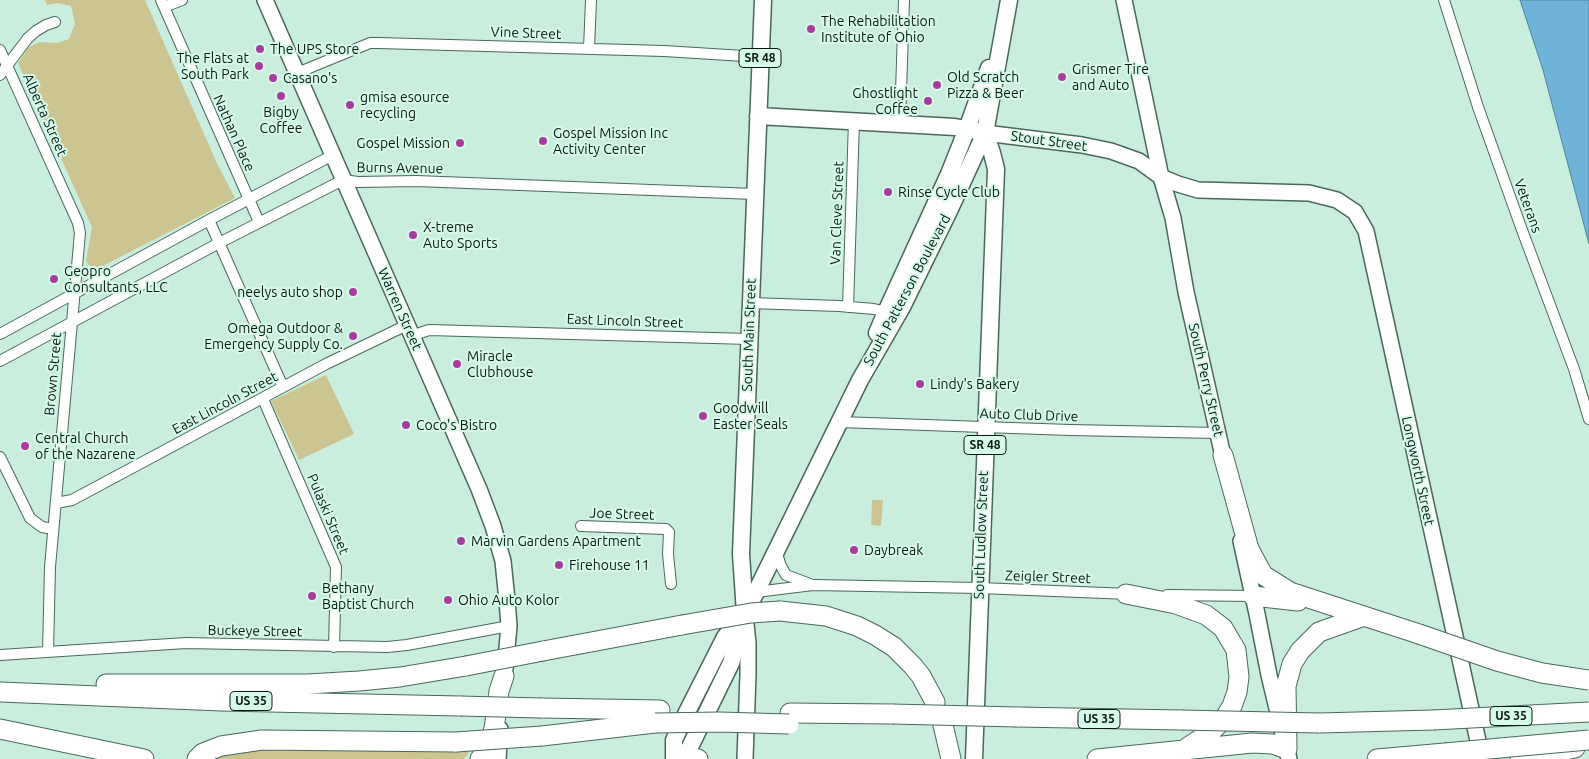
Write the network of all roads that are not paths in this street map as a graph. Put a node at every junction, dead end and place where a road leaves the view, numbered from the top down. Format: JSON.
{"nodes":[{"id":1,"x":182,"y":0,"type":"edge"},
{"id":2,"x":265,"y":0,"type":"edge"},
{"id":3,"x":591,"y":0,"type":"edge"},
{"id":4,"x":763,"y":0,"type":"edge"},
{"id":5,"x":904,"y":0,"type":"edge"},
{"id":6,"x":1009,"y":0,"type":"edge"},
{"id":7,"x":1124,"y":0,"type":"edge"},
{"id":8,"x":1444,"y":0,"type":"edge"},
{"id":9,"x":162,"y":4,"type":"edge"},
{"id":10,"x":56,"y":22,"type":"dead end"},
{"id":11,"x":1002,"y":28,"type":"junction"},
{"id":12,"x":589,"y":49,"type":"junction"},
{"id":13,"x":0,"y":50,"type":"edge"},
{"id":14,"x":760,"y":57,"type":"junction"},
{"id":15,"x":7,"y":65,"type":"junction"},
{"id":16,"x":297,"y":73,"type":"junction"},
{"id":17,"x":0,"y":75,"type":"edge"},
{"id":18,"x":758,"y":116,"type":"junction"},
{"id":19,"x":854,"y":121,"type":"junction"},
{"id":20,"x":900,"y":123,"type":"junction"},
{"id":21,"x":968,"y":129,"type":"junction"},
{"id":22,"x":985,"y":133,"type":"junction"},
{"id":23,"x":333,"y":156,"type":"junction"},
{"id":24,"x":1161,"y":177,"type":"junction"},
{"id":25,"x":343,"y":180,"type":"junction"},
{"id":26,"x":64,"y":192,"type":"joint"},
{"id":27,"x":755,"y":194,"type":"junction"},
{"id":28,"x":1331,"y":198,"type":"joint"},
{"id":29,"x":248,"y":200,"type":"junction"},
{"id":30,"x":209,"y":220,"type":"junction"},
{"id":31,"x":259,"y":222,"type":"junction"},
{"id":32,"x":219,"y":243,"type":"junction"},
{"id":33,"x":74,"y":292,"type":"junction"},
{"id":34,"x":750,"y":303,"type":"junction"},
{"id":35,"x":848,"y":307,"type":"junction"},
{"id":36,"x":886,"y":312,"type":"junction"},
{"id":37,"x":72,"y":322,"type":"junction"},
{"id":38,"x":409,"y":330,"type":"junction"},
{"id":39,"x":0,"y":334,"type":"edge"},
{"id":40,"x":749,"y":339,"type":"junction"},
{"id":41,"x":0,"y":361,"type":"edge"},
{"id":42,"x":860,"y":380,"type":"junction"},
{"id":43,"x":283,"y":387,"type":"junction"},
{"id":44,"x":263,"y":399,"type":"junction"},
{"id":45,"x":1589,"y":419,"type":"edge"},
{"id":46,"x":839,"y":422,"type":"junction"},
{"id":47,"x":985,"y":427,"type":"junction"},
{"id":48,"x":1218,"y":433,"type":"junction"},
{"id":49,"x":1223,"y":455,"type":"junction"},
{"id":50,"x":0,"y":457,"type":"edge"},
{"id":51,"x":56,"y":503,"type":"junction"},
{"id":52,"x":581,"y":526,"type":"dead end"},
{"id":53,"x":53,"y":529,"type":"junction"},
{"id":54,"x":776,"y":551,"type":"junction"},
{"id":55,"x":671,"y":584,"type":"dead end"},
{"id":56,"x":813,"y":585,"type":"junction"},
{"id":57,"x":979,"y":588,"type":"junction"},
{"id":58,"x":756,"y":592,"type":"junction"},
{"id":59,"x":1126,"y":594,"type":"junction"},
{"id":60,"x":1253,"y":596,"type":"junction"},
{"id":61,"x":1336,"y":608,"type":"junction"},
{"id":62,"x":745,"y":613,"type":"junction"},
{"id":63,"x":1364,"y":616,"type":"junction"},
{"id":64,"x":509,"y":626,"type":"junction"},
{"id":65,"x":334,"y":646,"type":"junction"},
{"id":66,"x":48,"y":652,"type":"junction"},
{"id":67,"x":0,"y":655,"type":"edge"},
{"id":68,"x":504,"y":676,"type":"junction"},
{"id":69,"x":1589,"y":680,"type":"edge"},
{"id":70,"x":0,"y":692,"type":"edge"},
{"id":71,"x":43,"y":694,"type":"junction"},
{"id":72,"x":935,"y":702,"type":"dead end"},
{"id":73,"x":1589,"y":712,"type":"edge"},
{"id":74,"x":657,"y":717,"type":"junction"},
{"id":75,"x":943,"y":725,"type":"dead end"},
{"id":76,"x":0,"y":729,"type":"edge"},
{"id":77,"x":1589,"y":740,"type":"edge"},
{"id":78,"x":1589,"y":745,"type":"edge"},
{"id":79,"x":1184,"y":749,"type":"junction"},
{"id":80,"x":1288,"y":754,"type":"edge"},
{"id":81,"x":200,"y":756,"type":"edge"},
{"id":82,"x":144,"y":759,"type":"edge"},
{"id":83,"x":480,"y":759,"type":"edge"},
{"id":84,"x":498,"y":759,"type":"edge"},
{"id":85,"x":675,"y":759,"type":"edge"},
{"id":86,"x":682,"y":759,"type":"edge"},
{"id":87,"x":698,"y":759,"type":"edge"},
{"id":88,"x":745,"y":759,"type":"edge"},
{"id":89,"x":951,"y":759,"type":"edge"},
{"id":90,"x":974,"y":759,"type":"edge"},
{"id":91,"x":1097,"y":759,"type":"edge"},
{"id":92,"x":1377,"y":759,"type":"edge"},
{"id":93,"x":1482,"y":759,"type":"edge"},
{"id":94,"x":1520,"y":759,"type":"edge"}],
"edges":[{"from":1,"to":9,"type":"street"},
{"from":2,"to":16,"type":"street","name":"Warren Street"},
{"from":3,"to":12,"type":"street"},
{"from":4,"to":14,"type":"main road","name":"South Main Street","number":"SR 48"},
{"from":5,"to":20,"type":"street"},
{"from":6,"to":11,"type":"main road","name":"South Patterson Boulevard"},
{"from":7,"to":24,"type":"street","name":"South Perry Street"},
{"from":8,"to":45,"type":"street","name":"Veterans"},
{"from":9,"to":29,"type":"street","name":"Nathan Place"},
{"from":10,"to":15,"type":"street"},
{"from":11,"to":21,"type":"main road","name":"South Patterson Boulevard"},
{"from":11,"to":22,"type":"main road","name":"South Patterson Boulevard"},
{"from":12,"to":14,"type":"street","name":"Vine Street"},
{"from":12,"to":16,"type":"street","name":"Vine Street"},
{"from":13,"to":15,"type":"street","name":"Alberta Street"},
{"from":14,"to":18,"type":"main road","name":"South Main Street","number":"SR 48"},
{"from":15,"to":17,"type":"street"},
{"from":15,"to":26,"type":"street","name":"Alberta Street"},
{"from":16,"to":23,"type":"street","name":"Warren Street"},
{"from":18,"to":19,"type":"main road","name":"Stout Street"},
{"from":18,"to":27,"type":"main road","name":"South Main Street","number":"SR 48"},
{"from":19,"to":20,"type":"main road","name":"Stout Street"},
{"from":19,"to":35,"type":"street","name":"Van Cleve Street"},
{"from":20,"to":21,"type":"main road","name":"Stout Street"},
{"from":21,"to":22,"type":"main road","name":"Stout Street"},
{"from":21,"to":36,"type":"main road","name":"South Patterson Boulevard"},
{"from":22,"to":24,"type":"street","name":"Stout Street"},
{"from":22,"to":42,"type":"main road","name":"South Patterson Boulevard"},
{"from":22,"to":47,"type":"main road","name":"South Ludlow Street","number":"SR 48"},
{"from":23,"to":25,"type":"street","name":"Warren Street"},
{"from":23,"to":29,"type":"street"},
{"from":24,"to":28,"type":"street","name":"Stout Street"},
{"from":24,"to":48,"type":"street","name":"South Perry Street"},
{"from":25,"to":27,"type":"street","name":"Burns Avenue"},
{"from":25,"to":31,"type":"street","name":"Burns Avenue"},
{"from":25,"to":38,"type":"street","name":"Warren Street"},
{"from":26,"to":33,"type":"street","name":"Brown Street"},
{"from":27,"to":34,"type":"main road","name":"South Main Street","number":"SR 48"},
{"from":28,"to":93,"type":"street","name":"Longworth Street"},
{"from":29,"to":30,"type":"street"},
{"from":29,"to":31,"type":"street","name":"Nathan Place"},
{"from":30,"to":32,"type":"street"},
{"from":30,"to":33,"type":"street"},
{"from":31,"to":32,"type":"street","name":"Burns Avenue"},
{"from":32,"to":37,"type":"street","name":"Burns Avenue"},
{"from":32,"to":43,"type":"street"},
{"from":33,"to":37,"type":"street","name":"Brown Street"},
{"from":33,"to":39,"type":"street"},
{"from":34,"to":35,"type":"street"},
{"from":34,"to":40,"type":"main road","name":"South Main Street","number":"SR 48"},
{"from":35,"to":36,"type":"street"},
{"from":36,"to":42,"type":"main road","name":"South Patterson Boulevard"},
{"from":37,"to":41,"type":"street","name":"Burns Avenue"},
{"from":37,"to":51,"type":"street","name":"Brown Street"},
{"from":38,"to":40,"type":"street","name":"East Lincoln Street"},
{"from":38,"to":43,"type":"street","name":"East Lincoln Street"},
{"from":38,"to":64,"type":"street","name":"Warren Street"},
{"from":40,"to":62,"type":"main road","name":"South Main Street","number":"SR 48"},
{"from":42,"to":46,"type":"main road","name":"South Patterson Boulevard"},
{"from":43,"to":44,"type":"street","name":"East Lincoln Street"},
{"from":44,"to":51,"type":"street","name":"East Lincoln Street"},
{"from":44,"to":65,"type":"street","name":"Pulaski Street"},
{"from":46,"to":47,"type":"street","name":"Auto Club Drive"},
{"from":46,"to":54,"type":"main road","name":"South Patterson Boulevard"},
{"from":47,"to":48,"type":"street","name":"Auto Club Drive"},
{"from":47,"to":57,"type":"main road","name":"South Ludlow Street","number":"SR 48"},
{"from":48,"to":49,"type":"street","name":"South Perry Street"},
{"from":49,"to":60,"type":"street","name":"South Perry Street"},
{"from":49,"to":61,"type":"highway"},
{"from":50,"to":53,"type":"street"},
{"from":51,"to":53,"type":"street","name":"Brown Street"},
{"from":52,"to":55,"type":"street","name":"Joe Street"},
{"from":53,"to":66,"type":"street","name":"Brown Street"},
{"from":54,"to":56,"type":"street","name":"Zeigler Street"},
{"from":54,"to":58,"type":"main road","name":"South Patterson Boulevard"},
{"from":56,"to":57,"type":"street","name":"Zeigler Street"},
{"from":56,"to":58,"type":"street","name":"Zeigler Street"},
{"from":57,"to":59,"type":"street","name":"Zeigler Street"},
{"from":57,"to":90,"type":"main road","name":"South Ludlow Street","number":"SR 48"},
{"from":58,"to":62,"type":"main road","name":"South Patterson Boulevard"},
{"from":59,"to":60,"type":"street","name":"Zeigler Street"},
{"from":59,"to":79,"type":"highway"},
{"from":60,"to":61,"type":"highway"},
{"from":60,"to":80,"type":"street","name":"South Perry Street"},
{"from":61,"to":63,"type":"highway"},
{"from":62,"to":85,"type":"main road","name":"South Patterson Boulevard"},
{"from":62,"to":88,"type":"street","name":"South Main Street"},
{"from":63,"to":69,"type":"highway","bridge":true},
{"from":63,"to":80,"type":"highway"},
{"from":64,"to":65,"type":"street","name":"Buckeye Street"},
{"from":64,"to":68,"type":"street","name":"Warren Street"},
{"from":65,"to":66,"type":"street","name":"Buckeye Street"},
{"from":66,"to":67,"type":"street","name":"Buckeye Street"},
{"from":68,"to":83,"type":"highway"},
{"from":68,"to":84,"type":"street","name":"Warren Street"},
{"from":70,"to":71,"type":"highway","number":"US 35"},
{"from":71,"to":72,"type":"highway","bridge":true},
{"from":71,"to":74,"type":"highway","number":"US 35","bridge":true},
{"from":73,"to":74,"type":"highway","number":"US 35","bridge":true},
{"from":74,"to":81,"type":"highway","bridge":true},
{"from":75,"to":89,"type":"highway"},
{"from":76,"to":82,"type":"highway"},
{"from":77,"to":92,"type":"highway","number":"US 35","bridge":true},
{"from":78,"to":94,"type":"highway"},
{"from":79,"to":80,"type":"highway"},
{"from":79,"to":91,"type":"highway"},
{"from":86,"to":87,"type":"highway"}]}
